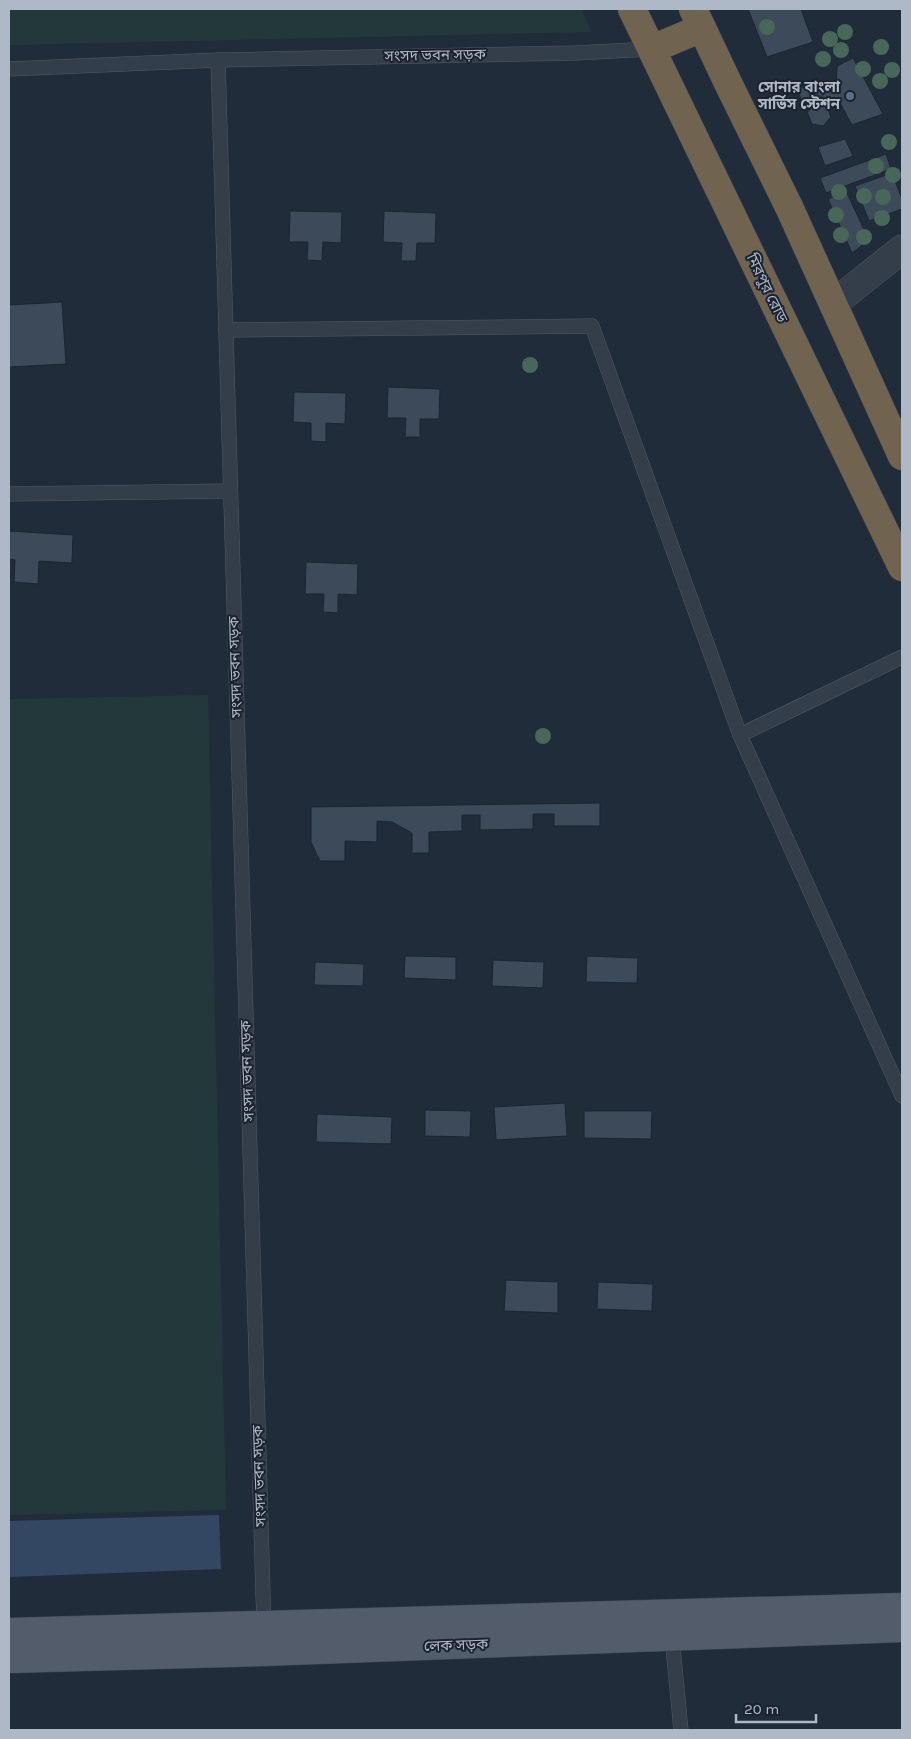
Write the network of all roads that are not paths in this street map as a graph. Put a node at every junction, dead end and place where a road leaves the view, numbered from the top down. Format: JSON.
{"nodes":[{"id":1,"x":632,"y":9,"type":"edge"},
{"id":2,"x":698,"y":18,"type":"edge"},
{"id":3,"x":652,"y":49,"type":"junction"},
{"id":4,"x":218,"y":60,"type":"junction"},
{"id":5,"x":9,"y":69,"type":"edge"},
{"id":6,"x":902,"y":249,"type":"edge"},
{"id":7,"x":833,"y":304,"type":"junction"},
{"id":8,"x":226,"y":330,"type":"junction"},
{"id":9,"x":902,"y":456,"type":"edge"},
{"id":10,"x":230,"y":491,"type":"junction"},
{"id":11,"x":9,"y":494,"type":"edge"},
{"id":12,"x":902,"y":567,"type":"edge"},
{"id":13,"x":902,"y":657,"type":"edge"},
{"id":14,"x":740,"y":735,"type":"junction"},
{"id":15,"x":902,"y":1096,"type":"edge"},
{"id":16,"x":902,"y":1607,"type":"edge"},
{"id":17,"x":264,"y":1625,"type":"junction"},
{"id":18,"x":902,"y":1628,"type":"edge"},
{"id":19,"x":9,"y":1632,"type":"edge"},
{"id":20,"x":672,"y":1637,"type":"junction"},
{"id":21,"x":264,"y":1652,"type":"junction"},
{"id":22,"x":9,"y":1659,"type":"edge"},
{"id":23,"x":681,"y":1730,"type":"edge"}],
"edges":[{"from":1,"to":3,"type":"highway","name":"মিরপুর রোড"},
{"from":2,"to":3,"type":"highway"},
{"from":2,"to":7,"type":"highway"},
{"from":3,"to":4,"type":"lane","name":"সংসদ ভবন সড়ক"},
{"from":3,"to":12,"type":"highway","name":"মিরপুর রোড"},
{"from":4,"to":5,"type":"lane","name":"সংসদ ভবন সড়ক"},
{"from":4,"to":8,"type":"lane","name":"সংসদ ভবন সড়ক"},
{"from":6,"to":7,"type":"street"},
{"from":7,"to":9,"type":"highway"},
{"from":8,"to":10,"type":"lane","name":"সংসদ ভবন সড়ক"},
{"from":8,"to":14,"type":"lane"},
{"from":10,"to":11,"type":"lane"},
{"from":10,"to":17,"type":"lane","name":"সংসদ ভবন সড়ক"},
{"from":13,"to":14,"type":"lane"},
{"from":14,"to":15,"type":"lane"},
{"from":16,"to":17,"type":"main road"},
{"from":17,"to":19,"type":"main road"},
{"from":17,"to":21,"type":"lane","name":"সংসদ ভবন সড়ক"},
{"from":18,"to":20,"type":"main road","name":"লেক সড়ক"},
{"from":20,"to":21,"type":"main road","name":"লেক সড়ক"},
{"from":20,"to":23,"type":"lane"},
{"from":21,"to":22,"type":"main road","name":"লেক সড়ক"}]}
